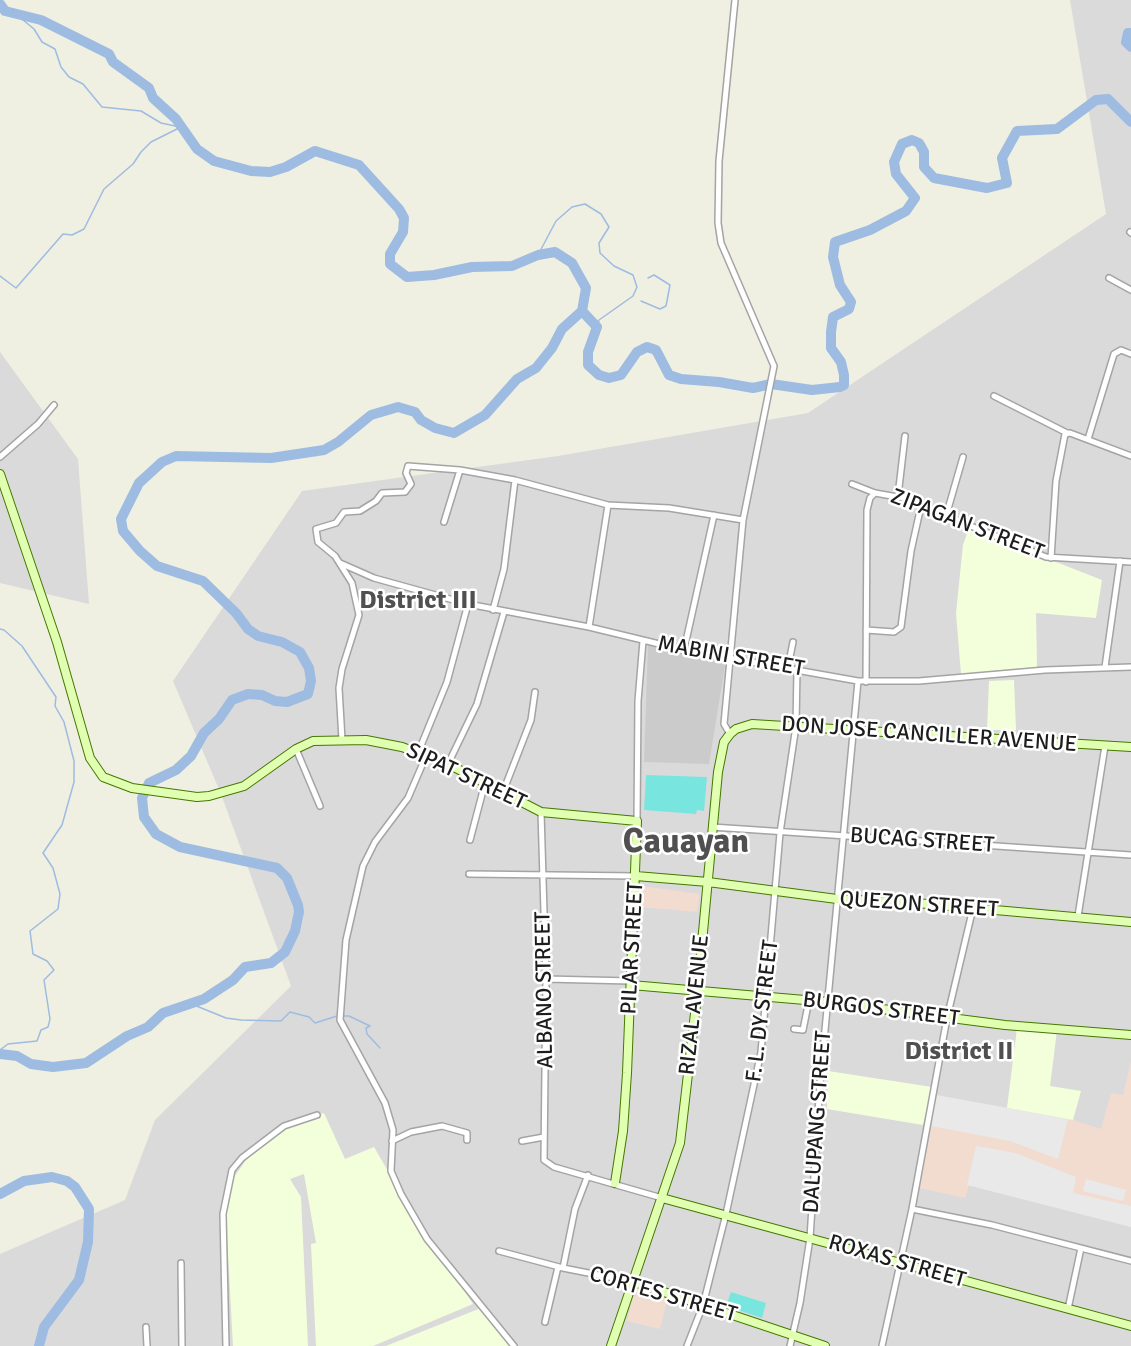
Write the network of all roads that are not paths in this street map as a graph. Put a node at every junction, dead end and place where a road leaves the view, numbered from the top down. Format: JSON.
{"nodes":[{"id":1,"x":735,"y":0,"type":"edge"},
{"id":2,"x":1109,"y":278,"type":"dead end"},
{"id":3,"x":1131,"y":290,"type":"edge"},
{"id":4,"x":1131,"y":354,"type":"edge"},
{"id":5,"x":994,"y":396,"type":"dead end"},
{"id":6,"x":54,"y":405,"type":"dead end"},
{"id":7,"x":1067,"y":433,"type":"junction"},
{"id":8,"x":905,"y":436,"type":"dead end"},
{"id":9,"x":1088,"y":439,"type":"junction"},
{"id":10,"x":1131,"y":456,"type":"edge"},
{"id":11,"x":0,"y":457,"type":"edge"},
{"id":12,"x":963,"y":457,"type":"dead end"},
{"id":13,"x":460,"y":470,"type":"junction"},
{"id":14,"x":0,"y":474,"type":"edge"},
{"id":15,"x":515,"y":480,"type":"junction"},
{"id":16,"x":852,"y":484,"type":"dead end"},
{"id":17,"x":875,"y":493,"type":"junction"},
{"id":18,"x":898,"y":496,"type":"junction"},
{"id":19,"x":608,"y":506,"type":"junction"},
{"id":20,"x":921,"y":506,"type":"junction"},
{"id":21,"x":714,"y":515,"type":"junction"},
{"id":22,"x":946,"y":516,"type":"junction"},
{"id":23,"x":743,"y":520,"type":"junction"},
{"id":24,"x":444,"y":522,"type":"dead end"},
{"id":25,"x":1050,"y":558,"type":"junction"},
{"id":26,"x":1120,"y":561,"type":"junction"},
{"id":27,"x":1131,"y":561,"type":"edge"},
{"id":28,"x":340,"y":563,"type":"junction"},
{"id":29,"x":468,"y":604,"type":"junction"},
{"id":30,"x":493,"y":610,"type":"junction"},
{"id":31,"x":504,"y":612,"type":"junction"},
{"id":32,"x":589,"y":627,"type":"junction"},
{"id":33,"x":866,"y":630,"type":"junction"},
{"id":34,"x":643,"y":641,"type":"junction"},
{"id":35,"x":793,"y":642,"type":"dead end"},
{"id":36,"x":684,"y":650,"type":"junction"},
{"id":37,"x":730,"y":657,"type":"junction"},
{"id":38,"x":788,"y":667,"type":"junction"},
{"id":39,"x":1105,"y":667,"type":"junction"},
{"id":40,"x":1131,"y":667,"type":"edge"},
{"id":41,"x":797,"y":669,"type":"junction"},
{"id":42,"x":858,"y":681,"type":"junction"},
{"id":43,"x":866,"y":682,"type":"junction"},
{"id":44,"x":535,"y":692,"type":"dead end"},
{"id":45,"x":796,"y":726,"type":"junction"},
{"id":46,"x":855,"y":730,"type":"junction"},
{"id":47,"x":730,"y":734,"type":"junction"},
{"id":48,"x":342,"y":740,"type":"junction"},
{"id":49,"x":1105,"y":746,"type":"junction"},
{"id":50,"x":1131,"y":747,"type":"edge"},
{"id":51,"x":296,"y":749,"type":"junction"},
{"id":52,"x":422,"y":754,"type":"junction"},
{"id":53,"x":448,"y":764,"type":"junction"},
{"id":54,"x":485,"y":783,"type":"junction"},
{"id":55,"x":503,"y":792,"type":"junction"},
{"id":56,"x":320,"y":806,"type":"dead end"},
{"id":57,"x":542,"y":812,"type":"junction"},
{"id":58,"x":638,"y":821,"type":"junction"},
{"id":59,"x":712,"y":828,"type":"junction"},
{"id":60,"x":780,"y":833,"type":"junction"},
{"id":61,"x":842,"y":836,"type":"junction"},
{"id":62,"x":470,"y":840,"type":"dead end"},
{"id":63,"x":1089,"y":852,"type":"junction"},
{"id":64,"x":1131,"y":855,"type":"edge"},
{"id":65,"x":468,"y":874,"type":"dead end"},
{"id":66,"x":542,"y":875,"type":"junction"},
{"id":67,"x":636,"y":876,"type":"junction"},
{"id":68,"x":708,"y":882,"type":"junction"},
{"id":69,"x":775,"y":892,"type":"junction"},
{"id":70,"x":837,"y":898,"type":"junction"},
{"id":71,"x":973,"y":908,"type":"junction"},
{"id":72,"x":1078,"y":916,"type":"junction"},
{"id":73,"x":1131,"y":922,"type":"edge"},
{"id":74,"x":546,"y":979,"type":"junction"},
{"id":75,"x":631,"y":983,"type":"junction"},
{"id":76,"x":697,"y":991,"type":"junction"},
{"id":77,"x":765,"y":998,"type":"junction"},
{"id":78,"x":808,"y":1000,"type":"junction"},
{"id":79,"x":828,"y":1002,"type":"junction"},
{"id":80,"x":947,"y":1018,"type":"junction"},
{"id":81,"x":794,"y":1029,"type":"dead end"},
{"id":82,"x":1131,"y":1035,"type":"edge"},
{"id":83,"x":317,"y":1114,"type":"dead end"},
{"id":84,"x":544,"y":1137,"type":"junction"},
{"id":85,"x":467,"y":1140,"type":"dead end"},
{"id":86,"x":392,"y":1141,"type":"junction"},
{"id":87,"x":522,"y":1141,"type":"dead end"},
{"id":88,"x":588,"y":1175,"type":"junction"},
{"id":89,"x":615,"y":1183,"type":"junction"},
{"id":90,"x":662,"y":1198,"type":"junction"},
{"id":91,"x":912,"y":1209,"type":"junction"},
{"id":92,"x":726,"y":1214,"type":"junction"},
{"id":93,"x":810,"y":1238,"type":"junction"},
{"id":94,"x":1081,"y":1248,"type":"junction"},
{"id":95,"x":500,"y":1251,"type":"dead end"},
{"id":96,"x":1131,"y":1261,"type":"edge"},
{"id":97,"x":182,"y":1263,"type":"dead end"},
{"id":98,"x":900,"y":1263,"type":"junction"},
{"id":99,"x":561,"y":1267,"type":"junction"},
{"id":100,"x":634,"y":1282,"type":"junction"},
{"id":101,"x":703,"y":1305,"type":"junction"},
{"id":102,"x":1068,"y":1309,"type":"junction"},
{"id":103,"x":545,"y":1322,"type":"dead end"},
{"id":104,"x":1131,"y":1326,"type":"edge"},
{"id":105,"x":146,"y":1327,"type":"dead end"},
{"id":106,"x":794,"y":1335,"type":"junction"},
{"id":107,"x":147,"y":1346,"type":"edge"},
{"id":108,"x":183,"y":1346,"type":"edge"},
{"id":109,"x":226,"y":1346,"type":"edge"},
{"id":110,"x":514,"y":1346,"type":"edge"},
{"id":111,"x":611,"y":1346,"type":"edge"},
{"id":112,"x":687,"y":1346,"type":"edge"},
{"id":113,"x":790,"y":1346,"type":"edge"},
{"id":114,"x":825,"y":1346,"type":"edge"},
{"id":115,"x":882,"y":1346,"type":"edge"}],
"edges":[{"from":1,"to":23,"type":"street"},
{"from":2,"to":3,"type":"street"},
{"from":4,"to":9,"type":"street"},
{"from":5,"to":7,"type":"street"},
{"from":6,"to":11,"type":"street"},
{"from":7,"to":9,"type":"street"},
{"from":7,"to":25,"type":"street"},
{"from":8,"to":18,"type":"street"},
{"from":9,"to":10,"type":"street"},
{"from":12,"to":22,"type":"street"},
{"from":13,"to":15,"type":"street"},
{"from":13,"to":24,"type":"street"},
{"from":13,"to":28,"type":"street"},
{"from":14,"to":51,"type":"street","name":"SIPAT STREET"},
{"from":15,"to":19,"type":"street"},
{"from":15,"to":30,"type":"street"},
{"from":16,"to":17,"type":"street","name":"ZIPAGAN STREET"},
{"from":17,"to":18,"type":"street","name":"ZIPAGAN STREET"},
{"from":17,"to":33,"type":"street"},
{"from":18,"to":20,"type":"street","name":"ZIPAGAN STREET"},
{"from":19,"to":21,"type":"street"},
{"from":19,"to":32,"type":"street"},
{"from":20,"to":22,"type":"street","name":"ZIPAGAN STREET"},
{"from":20,"to":33,"type":"street"},
{"from":21,"to":23,"type":"street"},
{"from":21,"to":36,"type":"street"},
{"from":22,"to":25,"type":"street","name":"ZIPAGAN STREET"},
{"from":23,"to":37,"type":"street"},
{"from":25,"to":26,"type":"street","name":"ZIPAGAN STREET"},
{"from":26,"to":27,"type":"street","name":"ZIPAGAN STREET"},
{"from":26,"to":39,"type":"street"},
{"from":28,"to":29,"type":"street","name":"MABINI STREET"},
{"from":28,"to":48,"type":"street"},
{"from":29,"to":30,"type":"street","name":"MABINI STREET"},
{"from":29,"to":52,"type":"street"},
{"from":30,"to":31,"type":"street","name":"MABINI STREET"},
{"from":31,"to":32,"type":"street","name":"MABINI STREET"},
{"from":31,"to":53,"type":"street"},
{"from":32,"to":34,"type":"street","name":"MABINI STREET"},
{"from":33,"to":43,"type":"street"},
{"from":34,"to":36,"type":"street","name":"MABINI STREET"},
{"from":34,"to":58,"type":"street","name":"PILAR STREET"},
{"from":35,"to":38,"type":"street"},
{"from":36,"to":37,"type":"street","name":"MABINI STREET"},
{"from":37,"to":38,"type":"street","name":"MABINI STREET"},
{"from":37,"to":47,"type":"street"},
{"from":38,"to":41,"type":"street","name":"MABINI STREET"},
{"from":39,"to":40,"type":"street","name":"MABINI STREET"},
{"from":39,"to":43,"type":"street","name":"MABINI STREET"},
{"from":41,"to":42,"type":"street","name":"MABINI STREET"},
{"from":41,"to":45,"type":"street","name":"F. L. DY STREET"},
{"from":42,"to":43,"type":"street","name":"MABINI STREET"},
{"from":42,"to":46,"type":"street","name":"DALUPANG STREET"},
{"from":44,"to":55,"type":"street"},
{"from":45,"to":46,"type":"street","name":"DON JOSE CANCILLER AVENUE"},
{"from":45,"to":47,"type":"street","name":"DON JOSE CANCILLER AVENUE"},
{"from":45,"to":60,"type":"street","name":"F. L. DY STREET"},
{"from":46,"to":49,"type":"street","name":"DON JOSE CANCILLER AVENUE"},
{"from":46,"to":61,"type":"street","name":"DALUPANG STREET"},
{"from":47,"to":59,"type":"street","name":"RIZAL AVENUE"},
{"from":48,"to":51,"type":"street","name":"SIPAT STREET"},
{"from":48,"to":52,"type":"street","name":"SIPAT STREET"},
{"from":49,"to":50,"type":"street","name":"DON JOSE CANCILLER AVENUE"},
{"from":49,"to":63,"type":"street"},
{"from":51,"to":56,"type":"street"},
{"from":52,"to":53,"type":"street","name":"SIPAT STREET"},
{"from":52,"to":86,"type":"street"},
{"from":53,"to":54,"type":"street","name":"SIPAT STREET"},
{"from":54,"to":55,"type":"street","name":"SIPAT STREET"},
{"from":54,"to":62,"type":"street"},
{"from":55,"to":57,"type":"street","name":"SIPAT STREET"},
{"from":57,"to":58,"type":"street","name":"SIPAT STREET"},
{"from":57,"to":66,"type":"street","name":"ALBANO STREET"},
{"from":58,"to":67,"type":"street","name":"PILAR STREET"},
{"from":59,"to":60,"type":"street","name":"BUCAG STREET"},
{"from":59,"to":68,"type":"street","name":"RIZAL AVENUE"},
{"from":60,"to":61,"type":"street","name":"BUCAG STREET"},
{"from":60,"to":69,"type":"street","name":"F. L. DY STREET"},
{"from":61,"to":63,"type":"street","name":"BUCAG STREET"},
{"from":61,"to":70,"type":"street","name":"DALUPANG STREET"},
{"from":63,"to":64,"type":"street","name":"BUCAG STREET"},
{"from":63,"to":72,"type":"street"},
{"from":65,"to":66,"type":"street"},
{"from":66,"to":67,"type":"street"},
{"from":66,"to":74,"type":"street","name":"ALBANO STREET"},
{"from":67,"to":68,"type":"street","name":"QUEZON STREET"},
{"from":67,"to":75,"type":"street","name":"PILAR STREET"},
{"from":68,"to":69,"type":"street","name":"QUEZON STREET"},
{"from":68,"to":76,"type":"street","name":"RIZAL AVENUE"},
{"from":69,"to":70,"type":"street","name":"QUEZON STREET"},
{"from":69,"to":77,"type":"street","name":"F. L. DY STREET"},
{"from":70,"to":71,"type":"street","name":"QUEZON STREET"},
{"from":70,"to":79,"type":"street","name":"DALUPANG STREET"},
{"from":71,"to":72,"type":"street","name":"QUEZON STREET"},
{"from":71,"to":80,"type":"street"},
{"from":72,"to":73,"type":"street","name":"QUEZON STREET"},
{"from":74,"to":75,"type":"street"},
{"from":74,"to":84,"type":"street","name":"ALBANO STREET"},
{"from":75,"to":76,"type":"street","name":"BURGOS STREET"},
{"from":75,"to":89,"type":"street","name":"PILAR STREET"},
{"from":76,"to":77,"type":"street","name":"BURGOS STREET"},
{"from":76,"to":90,"type":"street","name":"RIZAL AVENUE"},
{"from":77,"to":78,"type":"street","name":"BURGOS STREET"},
{"from":77,"to":92,"type":"street","name":"F. L. DY STREET"},
{"from":78,"to":79,"type":"street","name":"BURGOS STREET"},
{"from":78,"to":81,"type":"street"},
{"from":79,"to":80,"type":"street","name":"BURGOS STREET"},
{"from":79,"to":93,"type":"street","name":"DALUPANG STREET"},
{"from":80,"to":82,"type":"street","name":"BURGOS STREET"},
{"from":80,"to":91,"type":"street"},
{"from":83,"to":109,"type":"street"},
{"from":84,"to":87,"type":"street"},
{"from":84,"to":88,"type":"street","name":"ALBANO STREET"},
{"from":85,"to":86,"type":"street"},
{"from":86,"to":110,"type":"street"},
{"from":88,"to":89,"type":"street"},
{"from":88,"to":99,"type":"street"},
{"from":89,"to":90,"type":"street"},
{"from":90,"to":92,"type":"street","name":"ROXAS STREET"},
{"from":90,"to":100,"type":"street","name":"RIZAL AVENUE"},
{"from":91,"to":94,"type":"street"},
{"from":91,"to":98,"type":"street"},
{"from":92,"to":93,"type":"street","name":"ROXAS STREET"},
{"from":92,"to":101,"type":"street","name":"F. L. DY STREET"},
{"from":93,"to":98,"type":"street","name":"ROXAS STREET"},
{"from":93,"to":106,"type":"street","name":"DALUPANG STREET"},
{"from":94,"to":96,"type":"street"},
{"from":94,"to":102,"type":"street"},
{"from":95,"to":99,"type":"street","name":"CORTES STREET"},
{"from":97,"to":108,"type":"street"},
{"from":98,"to":102,"type":"street","name":"ROXAS STREET"},
{"from":98,"to":115,"type":"street"},
{"from":99,"to":100,"type":"street","name":"CORTES STREET"},
{"from":99,"to":103,"type":"street"},
{"from":100,"to":101,"type":"street","name":"CORTES STREET"},
{"from":100,"to":111,"type":"street","name":"RIZAL AVENUE"},
{"from":101,"to":106,"type":"street","name":"CORTES STREET"},
{"from":101,"to":112,"type":"street","name":"F. L. DY STREET"},
{"from":102,"to":104,"type":"street","name":"ROXAS STREET"},
{"from":105,"to":107,"type":"street"},
{"from":106,"to":113,"type":"street","name":"DALUPANG STREET"},
{"from":106,"to":114,"type":"street","name":"CORTES STREET"}]}
